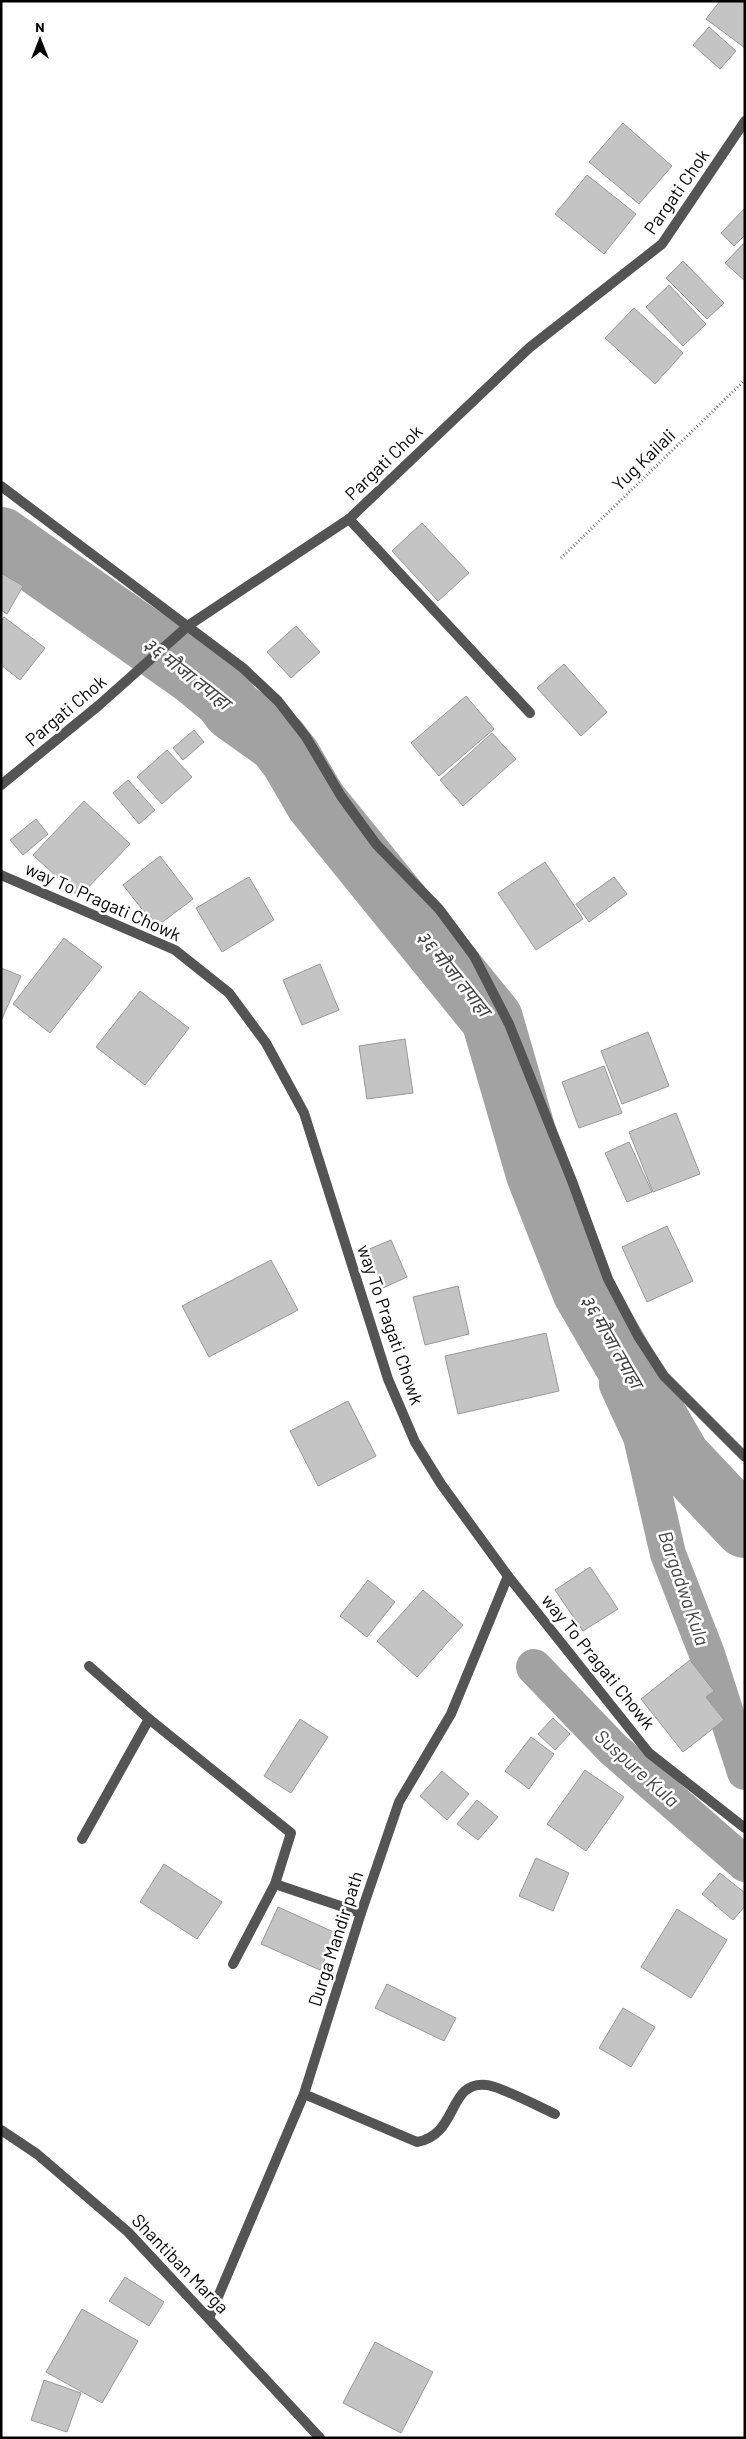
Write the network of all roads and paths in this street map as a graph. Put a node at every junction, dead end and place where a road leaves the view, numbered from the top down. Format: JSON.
{"nodes":[{"id":1,"x":745,"y":121,"type":"edge"},
{"id":2,"x":745,"y":380,"type":"edge"},
{"id":3,"x":1,"y":486,"type":"edge"},
{"id":4,"x":349,"y":519,"type":"junction"},
{"id":5,"x":560,"y":558,"type":"dead end"},
{"id":6,"x":189,"y":625,"type":"junction"},
{"id":7,"x":530,"y":713,"type":"dead end"},
{"id":8,"x":1,"y":785,"type":"edge"},
{"id":9,"x":1,"y":875,"type":"edge"},
{"id":10,"x":745,"y":1458,"type":"edge"},
{"id":11,"x":508,"y":1576,"type":"junction"},
{"id":12,"x":90,"y":1666,"type":"dead end"},
{"id":13,"x":149,"y":1719,"type":"junction"},
{"id":14,"x":745,"y":1828,"type":"edge"},
{"id":15,"x":82,"y":1839,"type":"dead end"},
{"id":16,"x":276,"y":1884,"type":"junction"},
{"id":17,"x":361,"y":1913,"type":"junction"},
{"id":18,"x":233,"y":1964,"type":"dead end"},
{"id":19,"x":304,"y":2094,"type":"junction"},
{"id":20,"x":555,"y":2114,"type":"dead end"},
{"id":21,"x":1,"y":2130,"type":"edge"},
{"id":22,"x":209,"y":2318,"type":"junction"},
{"id":23,"x":320,"y":2438,"type":"edge"}],
"edges":[{"from":1,"to":4,"type":"street","name":"Pargati Chok"},
{"from":2,"to":5,"type":"path","name":"Yug Kailali"},
{"from":3,"to":6,"type":"street"},
{"from":4,"to":6,"type":"street","name":"Pargati Chok"},
{"from":4,"to":7,"type":"street"},
{"from":6,"to":8,"type":"street","name":"Pargati Chok"},
{"from":6,"to":10,"type":"street"},
{"from":9,"to":11,"type":"street","name":"way To Pragati Chowk"},
{"from":11,"to":14,"type":"street","name":"way To Pragati Chowk"},
{"from":11,"to":17,"type":"street","name":"Durga Mandir path"},
{"from":12,"to":13,"type":"street"},
{"from":13,"to":15,"type":"street"},
{"from":13,"to":16,"type":"street"},
{"from":16,"to":17,"type":"street"},
{"from":16,"to":18,"type":"street"},
{"from":17,"to":19,"type":"street","name":"Durga Mandir path"},
{"from":19,"to":20,"type":"street"},
{"from":19,"to":22,"type":"street","name":"Durga Mandir path"},
{"from":21,"to":22,"type":"street","name":"Shantiban Marga"},
{"from":22,"to":23,"type":"street","name":"Shantiban Marga"}]}
